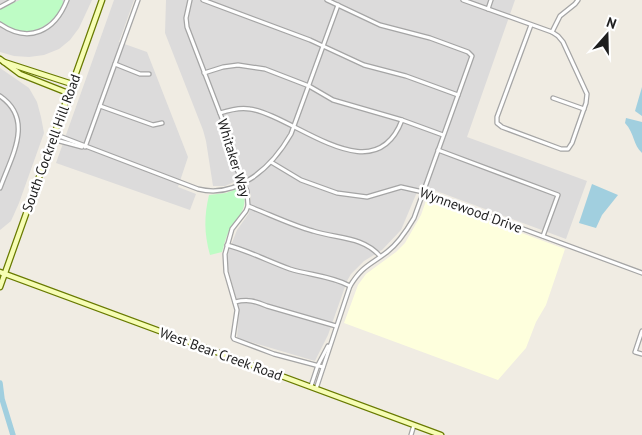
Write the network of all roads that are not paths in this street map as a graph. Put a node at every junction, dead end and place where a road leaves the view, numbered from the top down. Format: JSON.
{"nodes":[{"id":1,"x":13,"y":0,"type":"edge"},
{"id":2,"x":67,"y":0,"type":"edge"},
{"id":3,"x":102,"y":0,"type":"edge"},
{"id":4,"x":138,"y":0,"type":"edge"},
{"id":5,"x":190,"y":0,"type":"edge"},
{"id":6,"x":203,"y":0,"type":"edge"},
{"id":7,"x":327,"y":0,"type":"edge"},
{"id":8,"x":463,"y":0,"type":"edge"},
{"id":9,"x":491,"y":0,"type":"edge"},
{"id":10,"x":578,"y":0,"type":"edge"},
{"id":11,"x":338,"y":4,"type":"junction"},
{"id":12,"x":0,"y":7,"type":"edge"},
{"id":13,"x":488,"y":9,"type":"junction"},
{"id":14,"x":0,"y":24,"type":"edge"},
{"id":15,"x":531,"y":25,"type":"junction"},
{"id":16,"x":552,"y":32,"type":"junction"},
{"id":17,"x":323,"y":46,"type":"junction"},
{"id":18,"x":2,"y":60,"type":"edge"},
{"id":19,"x":115,"y":64,"type":"junction"},
{"id":20,"x":204,"y":73,"type":"junction"},
{"id":21,"x":149,"y":74,"type":"dead end"},
{"id":22,"x":72,"y":84,"type":"junction"},
{"id":23,"x":309,"y":86,"type":"junction"},
{"id":24,"x":68,"y":93,"type":"junction"},
{"id":25,"x":458,"y":95,"type":"junction"},
{"id":26,"x":0,"y":96,"type":"edge"},
{"id":27,"x":553,"y":98,"type":"dead end"},
{"id":28,"x":100,"y":106,"type":"junction"},
{"id":29,"x":584,"y":109,"type":"junction"},
{"id":30,"x":220,"y":113,"type":"junction"},
{"id":31,"x":402,"y":120,"type":"junction"},
{"id":32,"x":162,"y":123,"type":"dead end"},
{"id":33,"x":294,"y":126,"type":"junction"},
{"id":34,"x":443,"y":135,"type":"junction"},
{"id":35,"x":53,"y":137,"type":"junction"},
{"id":36,"x":85,"y":147,"type":"junction"},
{"id":37,"x":438,"y":150,"type":"junction"},
{"id":38,"x":271,"y":162,"type":"junction"},
{"id":39,"x":0,"y":169,"type":"edge"},
{"id":40,"x":6,"y":171,"type":"junction"},
{"id":41,"x":244,"y":183,"type":"junction"},
{"id":42,"x":0,"y":188,"type":"edge"},
{"id":43,"x":423,"y":192,"type":"junction"},
{"id":44,"x":248,"y":206,"type":"junction"},
{"id":45,"x":543,"y":236,"type":"junction"},
{"id":46,"x":227,"y":245,"type":"junction"},
{"id":47,"x":380,"y":256,"type":"junction"},
{"id":48,"x":2,"y":273,"type":"edge"},
{"id":49,"x":642,"y":273,"type":"edge"},
{"id":50,"x":350,"y":286,"type":"junction"},
{"id":51,"x":0,"y":287,"type":"edge"},
{"id":52,"x":235,"y":302,"type":"junction"},
{"id":53,"x":336,"y":326,"type":"junction"},
{"id":54,"x":642,"y":330,"type":"edge"},
{"id":55,"x":332,"y":339,"type":"junction"},
{"id":56,"x":642,"y":354,"type":"edge"},
{"id":57,"x":318,"y":364,"type":"junction"},
{"id":58,"x":324,"y":367,"type":"junction"},
{"id":59,"x":311,"y":386,"type":"junction"},
{"id":60,"x":316,"y":389,"type":"junction"},
{"id":61,"x":414,"y":425,"type":"junction"},
{"id":62,"x":411,"y":435,"type":"edge"},
{"id":63,"x":441,"y":435,"type":"edge"}],
"edges":[{"from":1,"to":12,"type":"street"},
{"from":2,"to":14,"type":"street"},
{"from":3,"to":22,"type":"main road","name":"South Cockrell Hill Road"},
{"from":4,"to":19,"type":"street"},
{"from":5,"to":20,"type":"street","name":"Whitaker Way"},
{"from":6,"to":17,"type":"street"},
{"from":7,"to":11,"type":"street"},
{"from":8,"to":13,"type":"street"},
{"from":9,"to":13,"type":"street"},
{"from":10,"to":16,"type":"street"},
{"from":11,"to":17,"type":"street"},
{"from":11,"to":25,"type":"street"},
{"from":13,"to":15,"type":"street"},
{"from":15,"to":16,"type":"street"},
{"from":15,"to":29,"type":"street"},
{"from":16,"to":29,"type":"street"},
{"from":17,"to":23,"type":"street"},
{"from":17,"to":25,"type":"street"},
{"from":18,"to":22,"type":"main road"},
{"from":18,"to":24,"type":"main road"},
{"from":19,"to":21,"type":"street"},
{"from":19,"to":28,"type":"street"},
{"from":20,"to":23,"type":"street"},
{"from":20,"to":30,"type":"street","name":"Whitaker Way"},
{"from":22,"to":24,"type":"main road","name":"South Cockrell Hill Road"},
{"from":23,"to":31,"type":"street"},
{"from":23,"to":33,"type":"street"},
{"from":24,"to":35,"type":"main road","name":"South Cockrell Hill Road"},
{"from":25,"to":34,"type":"street"},
{"from":26,"to":40,"type":"street"},
{"from":27,"to":29,"type":"street"},
{"from":28,"to":32,"type":"street"},
{"from":28,"to":36,"type":"street"},
{"from":30,"to":33,"type":"street"},
{"from":30,"to":41,"type":"street","name":"Whitaker Way"},
{"from":31,"to":33,"type":"street"},
{"from":31,"to":34,"type":"street"},
{"from":33,"to":38,"type":"street"},
{"from":34,"to":37,"type":"street"},
{"from":35,"to":36,"type":"street"},
{"from":35,"to":48,"type":"main road","name":"South Cockrell Hill Road"},
{"from":36,"to":41,"type":"street"},
{"from":37,"to":43,"type":"street"},
{"from":37,"to":45,"type":"street"},
{"from":38,"to":41,"type":"street"},
{"from":38,"to":43,"type":"street","name":"Wynnewood Drive"},
{"from":39,"to":40,"type":"street"},
{"from":40,"to":42,"type":"street"},
{"from":41,"to":44,"type":"street","name":"Whitaker Way"},
{"from":43,"to":45,"type":"street","name":"Wynnewood Drive"},
{"from":43,"to":47,"type":"street"},
{"from":44,"to":46,"type":"street","name":"Whitaker Way"},
{"from":44,"to":47,"type":"street"},
{"from":45,"to":49,"type":"street","name":"Wynnewood Drive"},
{"from":46,"to":50,"type":"street"},
{"from":46,"to":52,"type":"street","name":"Whitaker Way"},
{"from":47,"to":50,"type":"street"},
{"from":48,"to":51,"type":"main road","name":"South Cockrell Hill Road"},
{"from":48,"to":59,"type":"main road","name":"West Bear Creek Road"},
{"from":50,"to":53,"type":"street"},
{"from":52,"to":53,"type":"street"},
{"from":52,"to":57,"type":"street","name":"Whitaker Way"},
{"from":53,"to":55,"type":"street"},
{"from":54,"to":56,"type":"street"},
{"from":55,"to":57,"type":"street"},
{"from":55,"to":58,"type":"street"},
{"from":57,"to":58,"type":"street","name":"Whitaker Way"},
{"from":57,"to":59,"type":"street"},
{"from":58,"to":60,"type":"street"},
{"from":59,"to":60,"type":"main road","name":"West Bear Creek Road"},
{"from":60,"to":61,"type":"main road","name":"West Bear Creek Road"},
{"from":61,"to":62,"type":"street"},
{"from":61,"to":63,"type":"main road","name":"West Bear Creek Road"}]}
